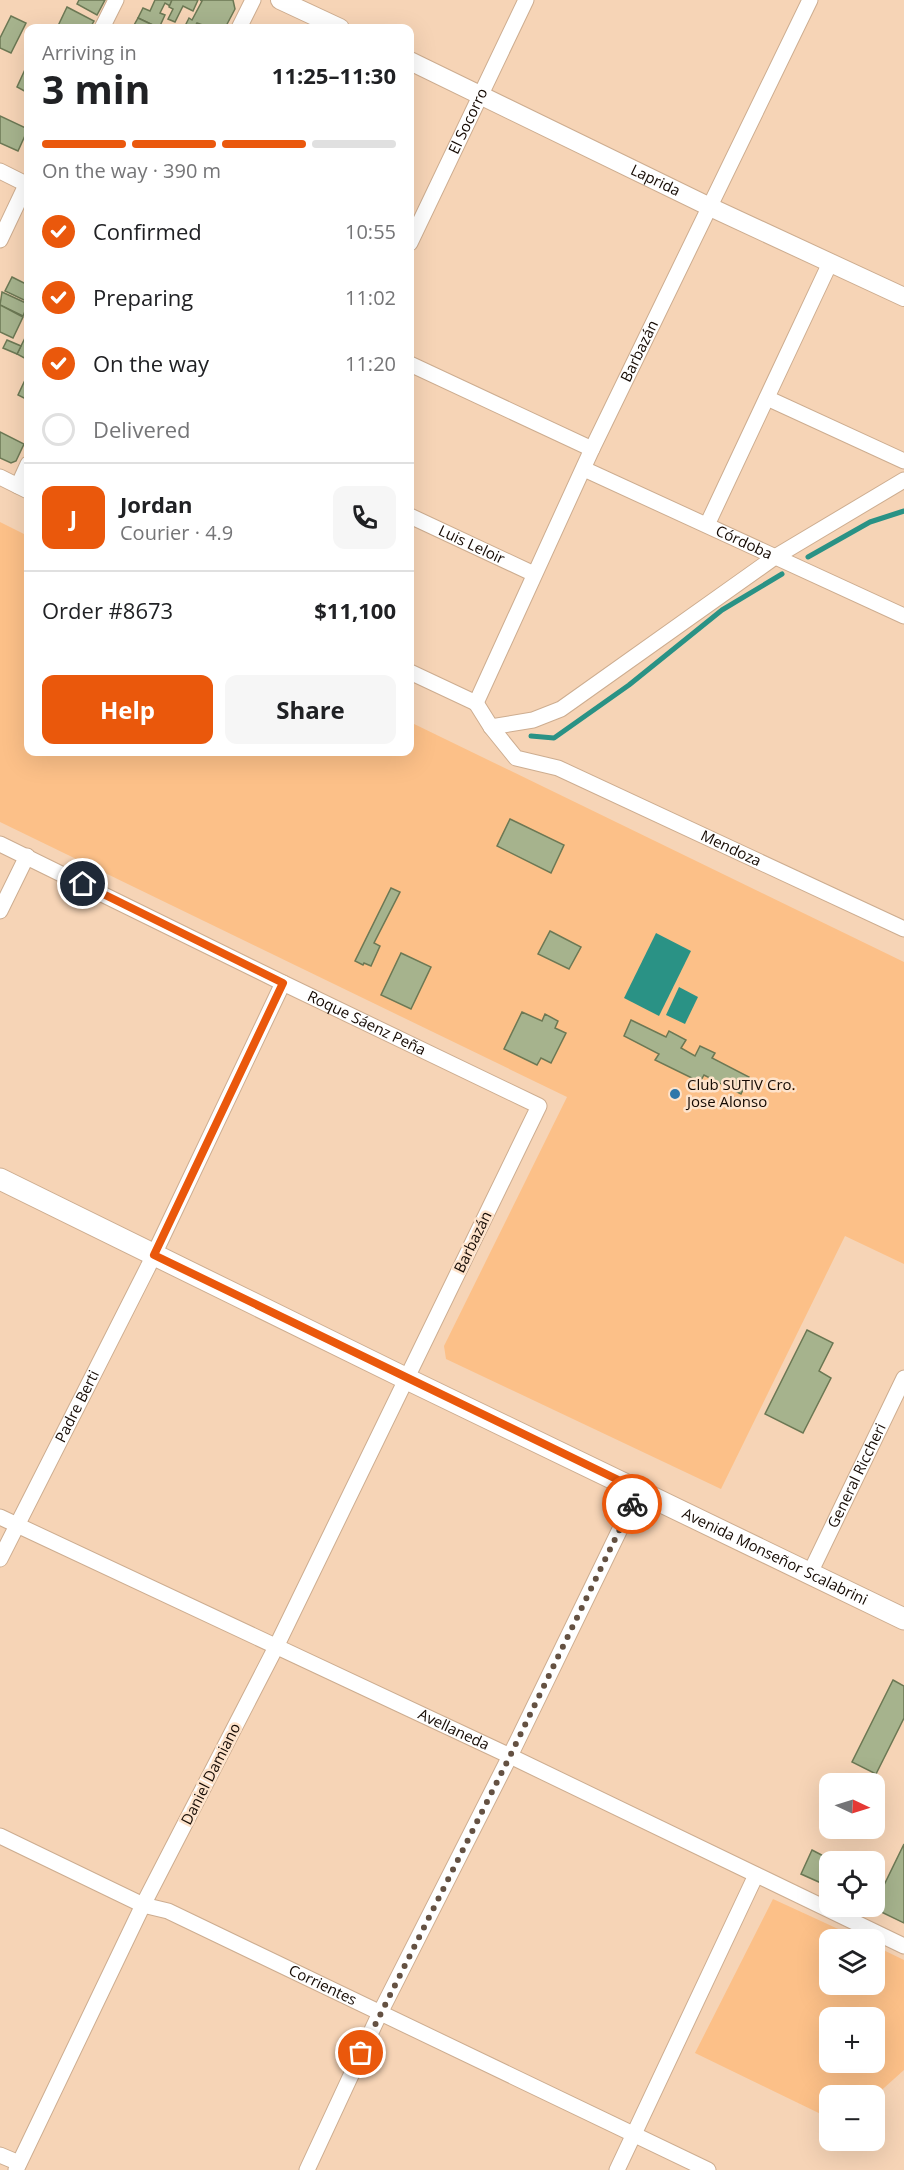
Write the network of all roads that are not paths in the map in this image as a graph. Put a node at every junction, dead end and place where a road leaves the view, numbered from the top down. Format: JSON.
{"nodes":[{"id":1,"x":116,"y":0,"type":"edge"},
{"id":2,"x":253,"y":0,"type":"edge"},
{"id":3,"x":280,"y":0,"type":"edge"},
{"id":4,"x":526,"y":0,"type":"edge"},
{"id":5,"x":810,"y":0,"type":"edge"},
{"id":6,"x":104,"y":24,"type":"edge"},
{"id":7,"x":241,"y":24,"type":"edge"},
{"id":8,"x":331,"y":24,"type":"edge"},
{"id":9,"x":414,"y":63,"type":"edge"},
{"id":10,"x":480,"y":95,"type":"junction"},
{"id":11,"x":0,"y":171,"type":"edge"},
{"id":12,"x":24,"y":181,"type":"edge"},
{"id":13,"x":24,"y":191,"type":"edge"},
{"id":14,"x":710,"y":207,"type":"junction"},
{"id":15,"x":414,"y":235,"type":"edge"},
{"id":16,"x":0,"y":240,"type":"edge"},
{"id":17,"x":830,"y":263,"type":"junction"},
{"id":18,"x":904,"y":297,"type":"edge"},
{"id":19,"x":414,"y":366,"type":"edge"},
{"id":20,"x":767,"y":398,"type":"junction"},
{"id":21,"x":592,"y":449,"type":"junction"},
{"id":22,"x":904,"y":461,"type":"edge"},
{"id":23,"x":584,"y":469,"type":"junction"},
{"id":24,"x":0,"y":477,"type":"edge"},
{"id":25,"x":904,"y":480,"type":"edge"},
{"id":26,"x":23,"y":488,"type":"edge"},
{"id":27,"x":414,"y":518,"type":"edge"},
{"id":28,"x":707,"y":525,"type":"junction"},
{"id":29,"x":775,"y":557,"type":"junction"},
{"id":30,"x":534,"y":574,"type":"junction"},
{"id":31,"x":904,"y":616,"type":"edge"},
{"id":32,"x":414,"y":674,"type":"edge"},
{"id":33,"x":476,"y":703,"type":"junction"},
{"id":34,"x":491,"y":727,"type":"junction"},
{"id":35,"x":0,"y":844,"type":"edge"},
{"id":36,"x":27,"y":856,"type":"junction"},
{"id":37,"x":0,"y":911,"type":"edge"},
{"id":38,"x":904,"y":929,"type":"edge"},
{"id":39,"x":283,"y":983,"type":"junction"},
{"id":40,"x":539,"y":1106,"type":"joint"},
{"id":41,"x":0,"y":1179,"type":"edge"},
{"id":42,"x":154,"y":1255,"type":"junction"},
{"id":43,"x":904,"y":1378,"type":"edge"},
{"id":44,"x":407,"y":1379,"type":"junction"},
{"id":45,"x":639,"y":1490,"type":"junction"},
{"id":46,"x":0,"y":1517,"type":"edge"},
{"id":47,"x":16,"y":1525,"type":"junction"},
{"id":48,"x":0,"y":1559,"type":"edge"},
{"id":49,"x":810,"y":1573,"type":"junction"},
{"id":50,"x":904,"y":1619,"type":"edge"},
{"id":51,"x":276,"y":1647,"type":"junction"},
{"id":52,"x":510,"y":1756,"type":"junction"},
{"id":53,"x":0,"y":1836,"type":"edge"},
{"id":54,"x":756,"y":1875,"type":"junction"},
{"id":55,"x":143,"y":1905,"type":"junction"},
{"id":56,"x":904,"y":1946,"type":"edge"},
{"id":57,"x":380,"y":2014,"type":"junction"},
{"id":58,"x":633,"y":2134,"type":"junction"},
{"id":59,"x":0,"y":2155,"type":"edge"},
{"id":60,"x":17,"y":2167,"type":"edge"},
{"id":61,"x":307,"y":2170,"type":"edge"},
{"id":62,"x":617,"y":2170,"type":"edge"},
{"id":63,"x":708,"y":2170,"type":"edge"}],
"edges":[{"from":1,"to":6,"type":"street"},
{"from":2,"to":7,"type":"street"},
{"from":3,"to":8,"type":"street"},
{"from":4,"to":10,"type":"street","name":"El Socorro"},
{"from":5,"to":14,"type":"street","name":"Barbazán"},
{"from":9,"to":10,"type":"street","name":"Laprida"},
{"from":10,"to":14,"type":"street","name":"Laprida"},
{"from":10,"to":15,"type":"street","name":"El Socorro"},
{"from":11,"to":12,"type":"street"},
{"from":13,"to":16,"type":"street"},
{"from":14,"to":17,"type":"street","name":"Laprida"},
{"from":14,"to":21,"type":"street","name":"Barbazán"},
{"from":17,"to":18,"type":"street","name":"Laprida"},
{"from":17,"to":20,"type":"street"},
{"from":19,"to":21,"type":"street"},
{"from":20,"to":22,"type":"street"},
{"from":20,"to":28,"type":"street"},
{"from":21,"to":23,"type":"street","name":"Barbazán"},
{"from":23,"to":28,"type":"street","name":"Córdoba"},
{"from":23,"to":30,"type":"street","name":"Barbazán"},
{"from":24,"to":26,"type":"street"},
{"from":25,"to":29,"type":"street"},
{"from":27,"to":30,"type":"street","name":"Luis Leloir"},
{"from":28,"to":29,"type":"street","name":"Córdoba"},
{"from":29,"to":31,"type":"street","name":"Córdoba"},
{"from":29,"to":34,"type":"street"},
{"from":30,"to":33,"type":"street","name":"Barbazán"},
{"from":32,"to":33,"type":"street"},
{"from":33,"to":34,"type":"street","name":"Mendoza"},
{"from":34,"to":38,"type":"street","name":"Mendoza"},
{"from":35,"to":36,"type":"street","name":"Roque Sáenz Peña"},
{"from":36,"to":37,"type":"street"},
{"from":36,"to":39,"type":"street","name":"Roque Sáenz Peña"},
{"from":39,"to":40,"type":"street","name":"Roque Sáenz Peña"},
{"from":39,"to":42,"type":"street"},
{"from":40,"to":44,"type":"street","name":"Barbazán"},
{"from":41,"to":42,"type":"main road","name":"Avenida Monseñor Scalabrini"},
{"from":42,"to":44,"type":"main road","name":"Avenida Monseñor Scalabrini"},
{"from":42,"to":47,"type":"street","name":"Padre Berti"},
{"from":43,"to":49,"type":"street","name":"General Riccheri"},
{"from":44,"to":45,"type":"main road","name":"Avenida Monseñor Scalabrini"},
{"from":44,"to":51,"type":"street","name":"Daniel Damiano"},
{"from":45,"to":49,"type":"main road","name":"Avenida Monseñor Scalabrini"},
{"from":45,"to":52,"type":"street"},
{"from":46,"to":47,"type":"street","name":"Avellaneda"},
{"from":47,"to":48,"type":"street","name":"Padre Berti"},
{"from":47,"to":51,"type":"street","name":"Avellaneda"},
{"from":49,"to":50,"type":"main road","name":"Avenida Monseñor Scalabrini"},
{"from":51,"to":52,"type":"street","name":"Avellaneda"},
{"from":51,"to":55,"type":"street","name":"Daniel Damiano"},
{"from":52,"to":54,"type":"street","name":"Avellaneda"},
{"from":52,"to":57,"type":"street"},
{"from":53,"to":55,"type":"street","name":"Corrientes"},
{"from":54,"to":56,"type":"street","name":"Avellaneda"},
{"from":54,"to":58,"type":"street"},
{"from":55,"to":57,"type":"street","name":"Corrientes"},
{"from":55,"to":60,"type":"street","name":"Daniel Damiano"},
{"from":57,"to":58,"type":"street","name":"Corrientes"},
{"from":57,"to":61,"type":"street"},
{"from":58,"to":62,"type":"street"},
{"from":58,"to":63,"type":"street","name":"Corrientes"},
{"from":59,"to":60,"type":"street"}]}
